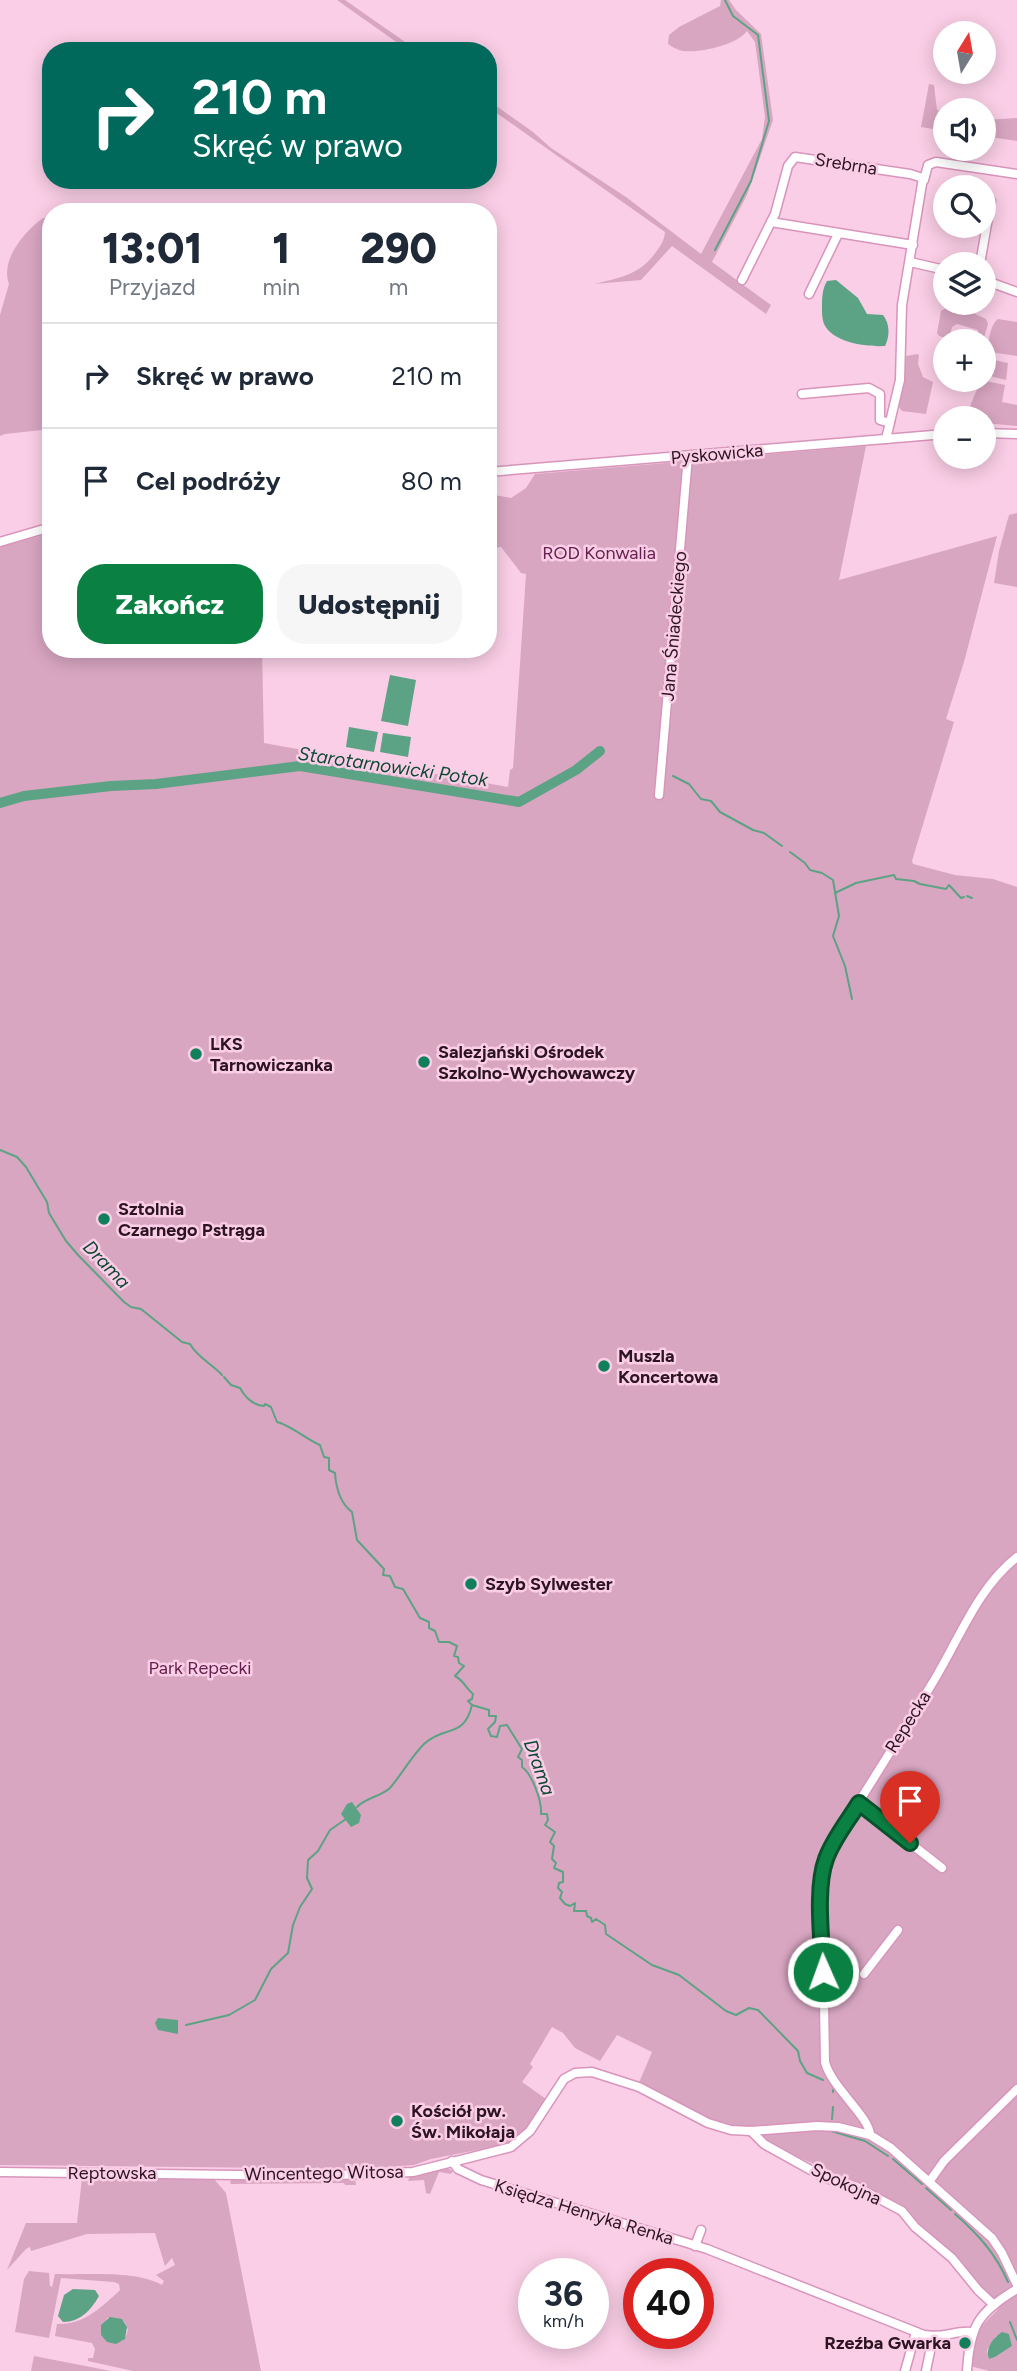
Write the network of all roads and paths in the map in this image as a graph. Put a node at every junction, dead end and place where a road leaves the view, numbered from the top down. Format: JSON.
{"nodes":[{"id":1,"x":1017,"y":174,"type":"edge"},
{"id":2,"x":924,"y":180,"type":"junction"},
{"id":3,"x":771,"y":222,"type":"junction"},
{"id":4,"x":838,"y":233,"type":"junction"},
{"id":5,"x":913,"y":245,"type":"junction"},
{"id":6,"x":910,"y":262,"type":"junction"},
{"id":7,"x":933,"y":267,"type":"edge"},
{"id":8,"x":742,"y":281,"type":"dead end"},
{"id":9,"x":996,"y":284,"type":"edge"},
{"id":10,"x":1017,"y":292,"type":"edge"},
{"id":11,"x":809,"y":294,"type":"dead end"},
{"id":12,"x":802,"y":394,"type":"dead end"},
{"id":13,"x":890,"y":423,"type":"junction"},
{"id":14,"x":996,"y":433,"type":"edge"},
{"id":15,"x":1017,"y":434,"type":"edge"},
{"id":16,"x":933,"y":436,"type":"edge"},
{"id":17,"x":886,"y":439,"type":"junction"},
{"id":18,"x":688,"y":456,"type":"junction"},
{"id":19,"x":497,"y":471,"type":"edge"},
{"id":20,"x":42,"y":530,"type":"edge"},
{"id":21,"x":0,"y":542,"type":"edge"},
{"id":22,"x":659,"y":795,"type":"dead end"},
{"id":23,"x":1017,"y":1557,"type":"edge"},
{"id":24,"x":859,"y":1803,"type":"junction"},
{"id":25,"x":943,"y":1868,"type":"dead end"},
{"id":26,"x":898,"y":1930,"type":"dead end"},
{"id":27,"x":864,"y":1974,"type":"dead end"},
{"id":28,"x":1017,"y":2089,"type":"edge"},
{"id":29,"x":751,"y":2131,"type":"junction"},
{"id":30,"x":870,"y":2135,"type":"junction"},
{"id":31,"x":452,"y":2161,"type":"junction"},
{"id":32,"x":0,"y":2172,"type":"edge"},
{"id":33,"x":225,"y":2174,"type":"joint"},
{"id":34,"x":929,"y":2182,"type":"junction"},
{"id":35,"x":701,"y":2230,"type":"dead end"},
{"id":36,"x":695,"y":2246,"type":"junction"},
{"id":37,"x":1015,"y":2273,"type":"edge"},
{"id":38,"x":1017,"y":2287,"type":"edge"},
{"id":39,"x":994,"y":2305,"type":"junction"},
{"id":40,"x":916,"y":2332,"type":"junction"},
{"id":41,"x":972,"y":2332,"type":"junction"},
{"id":42,"x":933,"y":2337,"type":"junction"},
{"id":43,"x":905,"y":2371,"type":"edge"},
{"id":44,"x":926,"y":2371,"type":"edge"},
{"id":45,"x":967,"y":2371,"type":"edge"}],
"edges":[{"from":1,"to":2,"type":"street"},
{"from":2,"to":3,"type":"street","name":"Srebrna"},
{"from":2,"to":5,"type":"street"},
{"from":3,"to":4,"type":"street"},
{"from":3,"to":8,"type":"street","name":"Srebrna"},
{"from":4,"to":5,"type":"street"},
{"from":4,"to":11,"type":"street"},
{"from":5,"to":6,"type":"street"},
{"from":6,"to":7,"type":"street"},
{"from":6,"to":13,"type":"street"},
{"from":9,"to":10,"type":"street"},
{"from":12,"to":13,"type":"street"},
{"from":13,"to":17,"type":"street"},
{"from":14,"to":15,"type":"street"},
{"from":16,"to":17,"type":"street","name":"Pyskowicka"},
{"from":17,"to":18,"type":"street","name":"Pyskowicka"},
{"from":18,"to":19,"type":"street","name":"Pyskowicka"},
{"from":18,"to":22,"type":"street","name":"Jana Śniadeckiego"},
{"from":20,"to":21,"type":"street"},
{"from":23,"to":24,"type":"street","name":"Repecka"},
{"from":24,"to":25,"type":"street"},
{"from":24,"to":30,"type":"street","name":"Repecka"},
{"from":26,"to":27,"type":"street"},
{"from":28,"to":34,"type":"street"},
{"from":29,"to":30,"type":"street","name":"Wincentego Witosa"},
{"from":29,"to":31,"type":"street","name":"Wincentego Witosa"},
{"from":29,"to":39,"type":"street","name":"Spokojna"},
{"from":30,"to":34,"type":"street","name":"Wincentego Witosa"},
{"from":31,"to":33,"type":"street","name":"Wincentego Witosa"},
{"from":31,"to":36,"type":"street","name":"Księdza Henryka Renka"},
{"from":32,"to":33,"type":"street","name":"Reptowska"},
{"from":34,"to":37,"type":"street","name":"Wincentego Witosa"},
{"from":35,"to":36,"type":"street"},
{"from":36,"to":40,"type":"street","name":"Księdza Henryka Renka"},
{"from":37,"to":38,"type":"street","name":"Wincentego Witosa"},
{"from":38,"to":39,"type":"street"},
{"from":39,"to":41,"type":"street"},
{"from":40,"to":42,"type":"street","name":"Księdza Henryka Renka"},
{"from":40,"to":43,"type":"street"},
{"from":41,"to":42,"type":"street","name":"Księdza Henryka Renka"},
{"from":41,"to":45,"type":"street"},
{"from":42,"to":44,"type":"street"}]}
